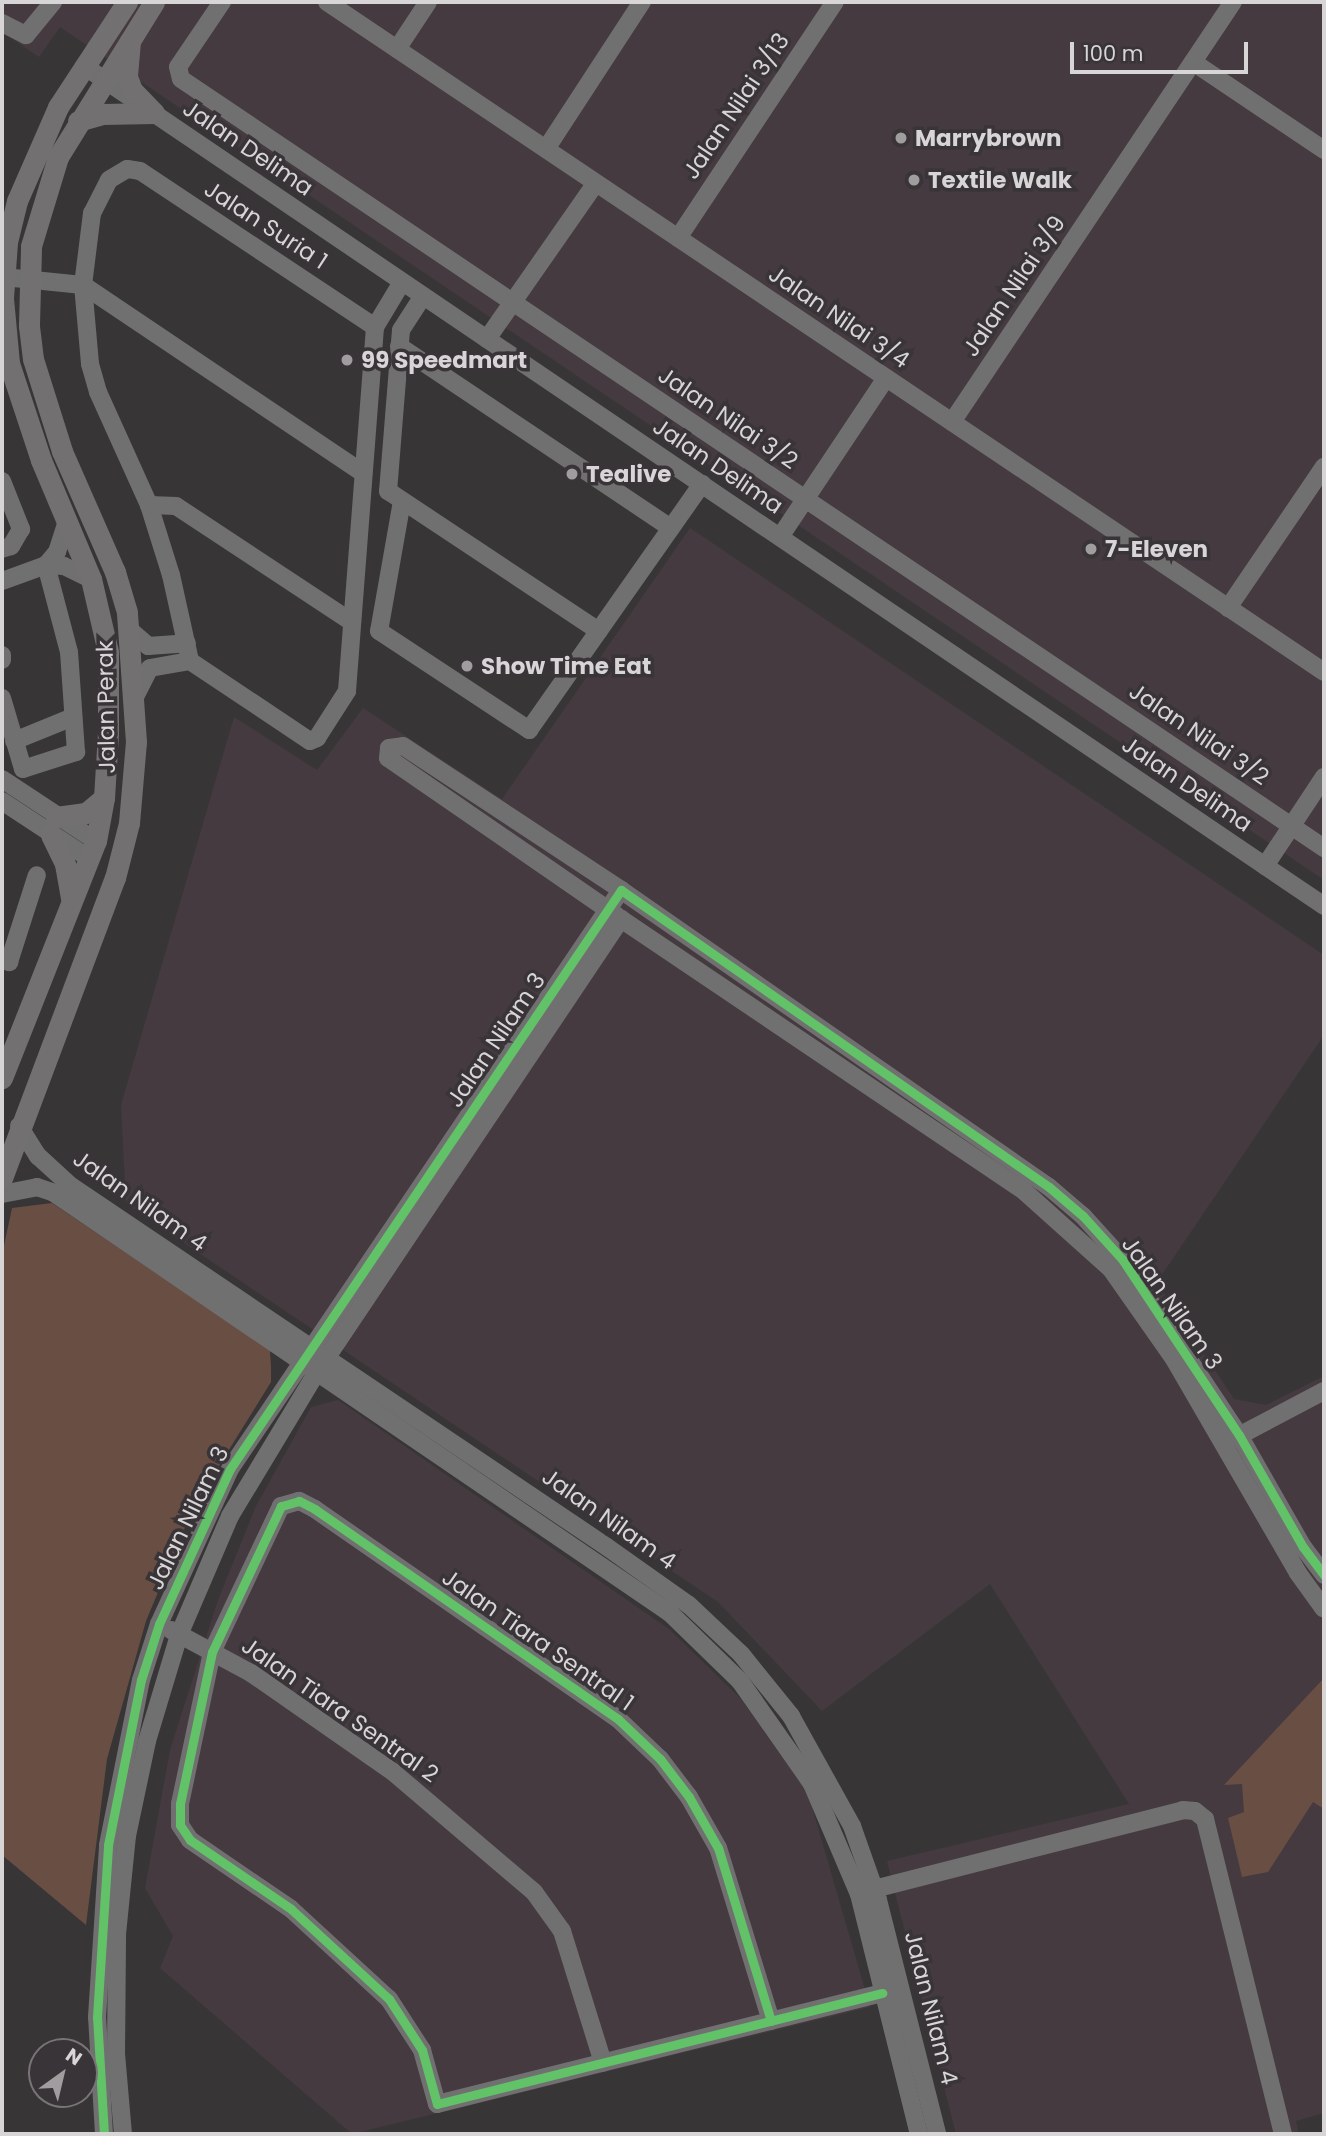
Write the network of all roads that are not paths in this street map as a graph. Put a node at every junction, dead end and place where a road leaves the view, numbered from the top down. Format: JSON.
{"nodes":[{"id":1,"x":53,"y":2,"type":"edge"},
{"id":2,"x":127,"y":2,"type":"edge"},
{"id":3,"x":154,"y":2,"type":"edge"},
{"id":4,"x":222,"y":2,"type":"edge"},
{"id":5,"x":327,"y":2,"type":"edge"},
{"id":6,"x":428,"y":2,"type":"edge"},
{"id":7,"x":642,"y":2,"type":"edge"},
{"id":8,"x":835,"y":2,"type":"edge"},
{"id":9,"x":1233,"y":2,"type":"edge"},
{"id":10,"x":2,"y":23,"type":"edge"},
{"id":11,"x":131,"y":35,"type":"junction"},
{"id":12,"x":397,"y":49,"type":"junction"},
{"id":13,"x":1193,"y":62,"type":"junction"},
{"id":14,"x":84,"y":66,"type":"junction"},
{"id":15,"x":103,"y":79,"type":"junction"},
{"id":16,"x":154,"y":113,"type":"junction"},
{"id":17,"x":78,"y":121,"type":"junction"},
{"id":18,"x":546,"y":149,"type":"junction"},
{"id":19,"x":1324,"y":150,"type":"edge"},
{"id":20,"x":596,"y":183,"type":"junction"},
{"id":21,"x":678,"y":237,"type":"junction"},
{"id":22,"x":4,"y":277,"type":"junction"},
{"id":23,"x":29,"y":279,"type":"junction"},
{"id":24,"x":402,"y":282,"type":"junction"},
{"id":25,"x":83,"y":285,"type":"junction"},
{"id":26,"x":423,"y":296,"type":"junction"},
{"id":27,"x":513,"y":302,"type":"junction"},
{"id":28,"x":375,"y":327,"type":"junction"},
{"id":29,"x":487,"y":340,"type":"junction"},
{"id":30,"x":399,"y":346,"type":"junction"},
{"id":31,"x":886,"y":378,"type":"junction"},
{"id":32,"x":952,"y":422,"type":"junction"},
{"id":33,"x":1324,"y":467,"type":"edge"},
{"id":34,"x":362,"y":472,"type":"junction"},
{"id":35,"x":2,"y":481,"type":"edge"},
{"id":36,"x":702,"y":484,"type":"junction"},
{"id":37,"x":805,"y":499,"type":"junction"},
{"id":38,"x":402,"y":501,"type":"junction"},
{"id":39,"x":149,"y":505,"type":"junction"},
{"id":40,"x":67,"y":522,"type":"junction"},
{"id":41,"x":671,"y":528,"type":"junction"},
{"id":42,"x":780,"y":537,"type":"junction"},
{"id":43,"x":6,"y":548,"type":"edge"},
{"id":44,"x":46,"y":565,"type":"junction"},
{"id":45,"x":91,"y":579,"type":"junction"},
{"id":46,"x":2,"y":581,"type":"edge"},
{"id":47,"x":1228,"y":608,"type":"junction"},
{"id":48,"x":352,"y":621,"type":"junction"},
{"id":49,"x":131,"y":631,"type":"junction"},
{"id":50,"x":599,"y":631,"type":"junction"},
{"id":51,"x":188,"y":652,"type":"junction"},
{"id":52,"x":1324,"y":672,"type":"edge"},
{"id":53,"x":136,"y":695,"type":"junction"},
{"id":54,"x":2,"y":698,"type":"edge"},
{"id":55,"x":73,"y":717,"type":"junction"},
{"id":56,"x":15,"y":741,"type":"junction"},
{"id":57,"x":1324,"y":777,"type":"edge"},
{"id":58,"x":2,"y":779,"type":"edge"},
{"id":59,"x":134,"y":781,"type":"junction"},
{"id":60,"x":104,"y":798,"type":"junction"},
{"id":61,"x":2,"y":801,"type":"edge"},
{"id":62,"x":53,"y":826,"type":"junction"},
{"id":63,"x":1292,"y":826,"type":"junction"},
{"id":64,"x":1324,"y":848,"type":"edge"},
{"id":65,"x":95,"y":852,"type":"junction"},
{"id":66,"x":1265,"y":866,"type":"junction"},
{"id":67,"x":37,"y":875,"type":"dead end"},
{"id":68,"x":628,"y":895,"type":"junction"},
{"id":69,"x":71,"y":899,"type":"junction"},
{"id":70,"x":1324,"y":906,"type":"edge"},
{"id":71,"x":615,"y":914,"type":"junction"},
{"id":72,"x":6,"y":960,"type":"edge"},
{"id":73,"x":69,"y":990,"type":"junction"},
{"id":74,"x":2,"y":1078,"type":"edge"},
{"id":75,"x":19,"y":1126,"type":"junction"},
{"id":76,"x":2,"y":1178,"type":"edge"},
{"id":77,"x":2,"y":1194,"type":"edge"},
{"id":78,"x":313,"y":1346,"type":"junction"},
{"id":79,"x":328,"y":1356,"type":"junction"},
{"id":80,"x":310,"y":1367,"type":"junction"},
{"id":81,"x":1324,"y":1391,"type":"edge"},
{"id":82,"x":1232,"y":1439,"type":"junction"},
{"id":83,"x":1324,"y":1575,"type":"edge"},
{"id":84,"x":1324,"y":1609,"type":"edge"},
{"id":85,"x":159,"y":1624,"type":"junction"},
{"id":86,"x":179,"y":1634,"type":"junction"},
{"id":87,"x":212,"y":1652,"type":"junction"},
{"id":88,"x":874,"y":1889,"type":"junction"},
{"id":89,"x":882,"y":1993,"type":"junction"},
{"id":90,"x":771,"y":2021,"type":"junction"},
{"id":91,"x":603,"y":2063,"type":"junction"},
{"id":92,"x":104,"y":2134,"type":"edge"},
{"id":93,"x":123,"y":2134,"type":"edge"},
{"id":94,"x":919,"y":2134,"type":"edge"},
{"id":95,"x":937,"y":2134,"type":"edge"},
{"id":96,"x":1283,"y":2134,"type":"edge"}],
"edges":[{"from":1,"to":10,"type":"street"},
{"from":2,"to":14,"type":"main road","name":"Jalan Perak"},
{"from":3,"to":11,"type":"main road","name":"Jalan Perak"},
{"from":4,"to":27,"type":"street","name":"Jalan Nilai 3/2"},
{"from":5,"to":12,"type":"street","name":"Jalan Nilai 3/4"},
{"from":6,"to":12,"type":"street"},
{"from":7,"to":18,"type":"street"},
{"from":8,"to":21,"type":"street","name":"Jalan Nilai 3/13"},
{"from":9,"to":13,"type":"street","name":"Jalan Nilai 3/9"},
{"from":11,"to":15,"type":"main road","name":"Jalan Perak"},
{"from":11,"to":16,"type":"main road"},
{"from":12,"to":18,"type":"street","name":"Jalan Nilai 3/4"},
{"from":13,"to":19,"type":"street"},
{"from":13,"to":32,"type":"street","name":"Jalan Nilai 3/9"},
{"from":14,"to":15,"type":"street","name":"Jalan Delima"},
{"from":14,"to":22,"type":"main road","name":"Jalan Perak"},
{"from":15,"to":16,"type":"street","name":"Jalan Delima"},
{"from":15,"to":17,"type":"main road","name":"Jalan Perak"},
{"from":16,"to":17,"type":"main road"},
{"from":16,"to":24,"type":"street","name":"Jalan Delima"},
{"from":17,"to":23,"type":"main road","name":"Jalan Perak"},
{"from":18,"to":20,"type":"street","name":"Jalan Nilai 3/4"},
{"from":20,"to":21,"type":"street","name":"Jalan Nilai 3/4"},
{"from":20,"to":27,"type":"street"},
{"from":21,"to":31,"type":"street","name":"Jalan Nilai 3/4"},
{"from":22,"to":23,"type":"street"},
{"from":22,"to":40,"type":"main road","name":"Jalan Perak"},
{"from":23,"to":25,"type":"street"},
{"from":23,"to":49,"type":"main road","name":"Jalan Perak"},
{"from":24,"to":26,"type":"street","name":"Jalan Delima"},
{"from":24,"to":28,"type":"street"},
{"from":25,"to":28,"type":"street","name":"Jalan Suria 1"},
{"from":25,"to":34,"type":"street"},
{"from":25,"to":39,"type":"street"},
{"from":26,"to":29,"type":"street","name":"Jalan Delima"},
{"from":26,"to":30,"type":"street"},
{"from":27,"to":29,"type":"street"},
{"from":27,"to":37,"type":"street","name":"Jalan Nilai 3/2"},
{"from":28,"to":34,"type":"street"},
{"from":29,"to":36,"type":"street","name":"Jalan Delima"},
{"from":30,"to":38,"type":"street"},
{"from":30,"to":41,"type":"street"},
{"from":31,"to":32,"type":"street","name":"Jalan Nilai 3/4"},
{"from":31,"to":37,"type":"street"},
{"from":32,"to":47,"type":"street","name":"Jalan Nilai 3/4"},
{"from":33,"to":47,"type":"street"},
{"from":34,"to":48,"type":"street"},
{"from":35,"to":43,"type":"street"},
{"from":36,"to":41,"type":"street"},
{"from":36,"to":42,"type":"street","name":"Jalan Delima"},
{"from":37,"to":42,"type":"street"},
{"from":37,"to":63,"type":"street","name":"Jalan Nilai 3/2"},
{"from":38,"to":50,"type":"street"},
{"from":38,"to":50,"type":"street"},
{"from":39,"to":48,"type":"street"},
{"from":39,"to":51,"type":"street"},
{"from":40,"to":44,"type":"street"},
{"from":40,"to":45,"type":"main road","name":"Jalan Perak"},
{"from":41,"to":50,"type":"street"},
{"from":42,"to":66,"type":"street","name":"Jalan Delima"},
{"from":44,"to":45,"type":"street"},
{"from":44,"to":46,"type":"street"},
{"from":44,"to":55,"type":"street"},
{"from":45,"to":60,"type":"main road","name":"Jalan Perak"},
{"from":47,"to":52,"type":"street","name":"Jalan Nilai 3/4"},
{"from":48,"to":51,"type":"street"},
{"from":49,"to":51,"type":"street"},
{"from":49,"to":53,"type":"main road","name":"Jalan Perak"},
{"from":51,"to":53,"type":"street"},
{"from":53,"to":59,"type":"main road","name":"Jalan Perak"},
{"from":54,"to":56,"type":"street"},
{"from":55,"to":56,"type":"street"},
{"from":55,"to":56,"type":"street"},
{"from":57,"to":63,"type":"street"},
{"from":58,"to":62,"type":"street"},
{"from":59,"to":65,"type":"main road"},
{"from":59,"to":73,"type":"main road","name":"Jalan Perak"},
{"from":60,"to":62,"type":"main road"},
{"from":60,"to":65,"type":"main road","name":"Jalan Perak"},
{"from":61,"to":62,"type":"street"},
{"from":62,"to":65,"type":"street"},
{"from":62,"to":69,"type":"main road"},
{"from":63,"to":64,"type":"street","name":"Jalan Nilai 3/2"},
{"from":63,"to":66,"type":"street"},
{"from":65,"to":69,"type":"main road","name":"Jalan Perak"},
{"from":65,"to":73,"type":"main road"},
{"from":66,"to":70,"type":"street","name":"Jalan Delima"},
{"from":67,"to":72,"type":"street"},
{"from":68,"to":71,"type":"street"},
{"from":68,"to":71,"type":"street","name":"Jalan Nilam 3"},
{"from":68,"to":82,"type":"street","name":"Jalan Nilam 3"},
{"from":69,"to":74,"type":"main road","name":"Jalan Perak"},
{"from":71,"to":78,"type":"street","name":"Jalan Nilam 3"},
{"from":71,"to":79,"type":"street","name":"Jalan Nilam 3"},
{"from":71,"to":82,"type":"street","name":"Jalan Nilam 3"},
{"from":73,"to":75,"type":"main road","name":"Jalan Perak"},
{"from":75,"to":76,"type":"main road","name":"Jalan Perak"},
{"from":75,"to":78,"type":"street","name":"Jalan Nilam 4"},
{"from":77,"to":80,"type":"street","name":"Jalan Nilam 4"},
{"from":78,"to":79,"type":"street","name":"Jalan Nilam 4"},
{"from":78,"to":80,"type":"street","name":"Jalan Nilam 3"},
{"from":79,"to":80,"type":"street","name":"Jalan Nilam 3"},
{"from":79,"to":88,"type":"street","name":"Jalan Nilam 4"},
{"from":80,"to":85,"type":"street","name":"Jalan Nilam 3"},
{"from":80,"to":86,"type":"street","name":"Jalan Nilam 3"},
{"from":80,"to":89,"type":"street","name":"Jalan Nilam 4"},
{"from":81,"to":82,"type":"street"},
{"from":82,"to":83,"type":"street","name":"Jalan Nilam 3"},
{"from":82,"to":84,"type":"street","name":"Jalan Nilam 3"},
{"from":85,"to":86,"type":"street","name":"Jalan Tiara Sentral 2"},
{"from":85,"to":92,"type":"street","name":"Jalan Nilam 3"},
{"from":86,"to":87,"type":"street","name":"Jalan Tiara Sentral 2"},
{"from":86,"to":93,"type":"street","name":"Jalan Nilam 3"},
{"from":87,"to":90,"type":"street","name":"Jalan Tiara Sentral 1"},
{"from":87,"to":91,"type":"street","name":"Jalan Tiara Sentral 2"},
{"from":87,"to":91,"type":"street"},
{"from":88,"to":95,"type":"street","name":"Jalan Nilam 4"},
{"from":88,"to":96,"type":"street"},
{"from":89,"to":90,"type":"street"},
{"from":89,"to":94,"type":"street","name":"Jalan Nilam 4"},
{"from":90,"to":91,"type":"street"}]}
